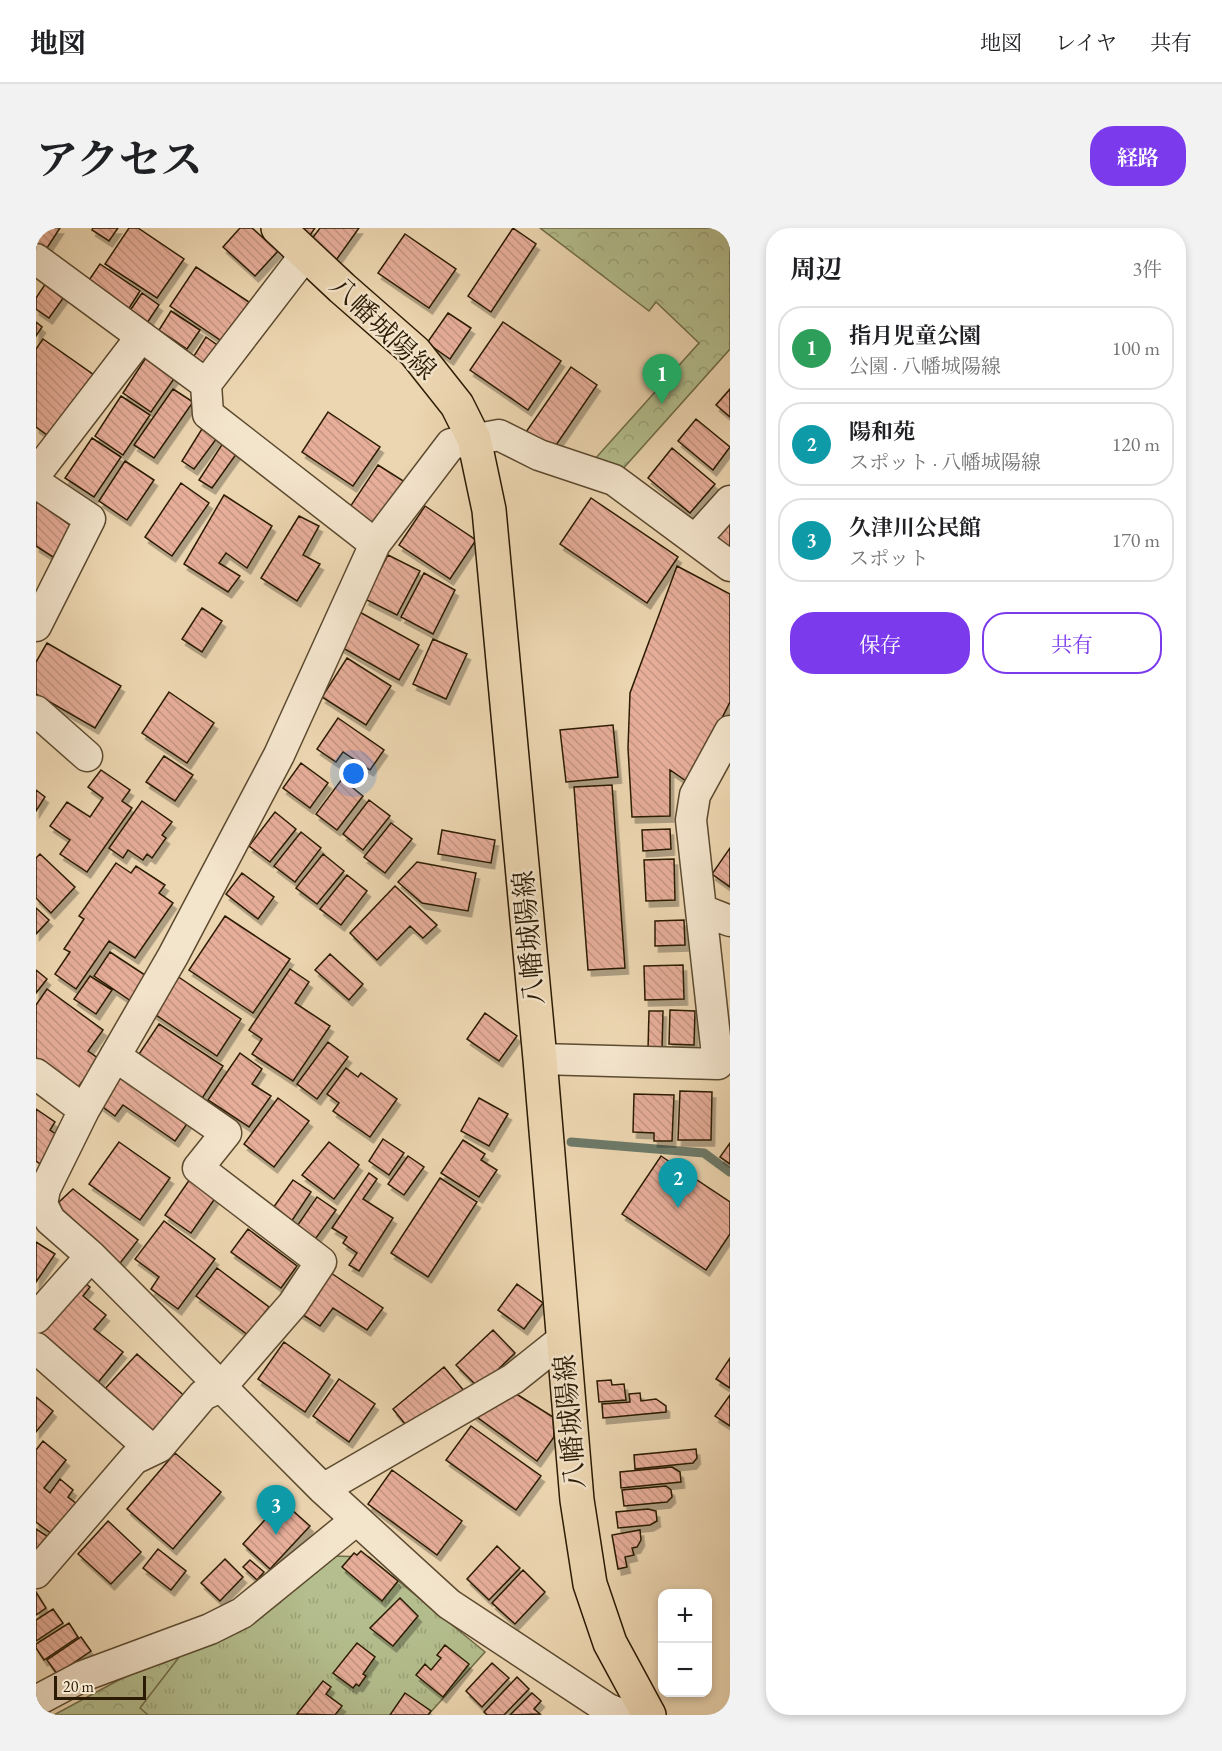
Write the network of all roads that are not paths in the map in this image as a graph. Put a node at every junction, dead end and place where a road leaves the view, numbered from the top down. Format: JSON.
{"nodes":[{"id":1,"x":278,"y":228,"type":"edge"},
{"id":2,"x":305,"y":255,"type":"junction"},
{"id":3,"x":36,"y":260,"type":"edge"},
{"id":4,"x":141,"y":337,"type":"junction"},
{"id":5,"x":206,"y":384,"type":"junction"},
{"id":6,"x":474,"y":439,"type":"junction"},
{"id":7,"x":36,"y":474,"type":"edge"},
{"id":8,"x":36,"y":483,"type":"edge"},
{"id":9,"x":730,"y":501,"type":"edge"},
{"id":10,"x":695,"y":540,"type":"junction"},
{"id":11,"x":375,"y":544,"type":"junction"},
{"id":12,"x":730,"y":566,"type":"edge"},
{"id":13,"x":36,"y":626,"type":"edge"},
{"id":14,"x":36,"y":711,"type":"edge"},
{"id":15,"x":730,"y":731,"type":"edge"},
{"id":16,"x":87,"y":756,"type":"dead end"},
{"id":17,"x":702,"y":910,"type":"junction"},
{"id":18,"x":730,"y":921,"type":"edge"},
{"id":19,"x":115,"y":1056,"type":"junction"},
{"id":20,"x":540,"y":1059,"type":"junction"},
{"id":21,"x":724,"y":1068,"type":"edge"},
{"id":22,"x":36,"y":1074,"type":"edge"},
{"id":23,"x":84,"y":1110,"type":"junction"},
{"id":24,"x":91,"y":1256,"type":"junction"},
{"id":25,"x":36,"y":1318,"type":"edge"},
{"id":26,"x":562,"y":1340,"type":"junction"},
{"id":27,"x":36,"y":1348,"type":"edge"},
{"id":28,"x":221,"y":1388,"type":"junction"},
{"id":29,"x":152,"y":1450,"type":"junction"},
{"id":30,"x":323,"y":1489,"type":"junction"},
{"id":31,"x":356,"y":1521,"type":"junction"},
{"id":32,"x":36,"y":1573,"type":"edge"},
{"id":33,"x":38,"y":1695,"type":"edge"},
{"id":34,"x":624,"y":1715,"type":"edge"},
{"id":35,"x":649,"y":1715,"type":"edge"}],
"edges":[{"from":1,"to":2,"type":"main road","name":"八幡城陽線"},
{"from":2,"to":5,"type":"street"},
{"from":2,"to":6,"type":"main road","name":"八幡城陽線"},
{"from":3,"to":4,"type":"street"},
{"from":4,"to":5,"type":"street"},
{"from":4,"to":7,"type":"street"},
{"from":5,"to":11,"type":"street"},
{"from":6,"to":10,"type":"street"},
{"from":6,"to":11,"type":"street"},
{"from":6,"to":20,"type":"main road","name":"八幡城陽線"},
{"from":8,"to":13,"type":"street"},
{"from":9,"to":10,"type":"street"},
{"from":10,"to":12,"type":"street"},
{"from":11,"to":19,"type":"street"},
{"from":14,"to":16,"type":"street"},
{"from":15,"to":17,"type":"street"},
{"from":17,"to":18,"type":"street"},
{"from":17,"to":21,"type":"street"},
{"from":19,"to":23,"type":"street"},
{"from":19,"to":28,"type":"street"},
{"from":20,"to":21,"type":"street"},
{"from":20,"to":26,"type":"main road","name":"八幡城陽線"},
{"from":22,"to":23,"type":"street"},
{"from":23,"to":24,"type":"street"},
{"from":24,"to":25,"type":"street"},
{"from":24,"to":28,"type":"street"},
{"from":26,"to":30,"type":"street"},
{"from":26,"to":35,"type":"main road","name":"八幡城陽線"},
{"from":27,"to":29,"type":"street"},
{"from":28,"to":29,"type":"street"},
{"from":28,"to":30,"type":"street"},
{"from":29,"to":32,"type":"street"},
{"from":30,"to":31,"type":"street"},
{"from":31,"to":33,"type":"street"},
{"from":31,"to":34,"type":"street"}]}
